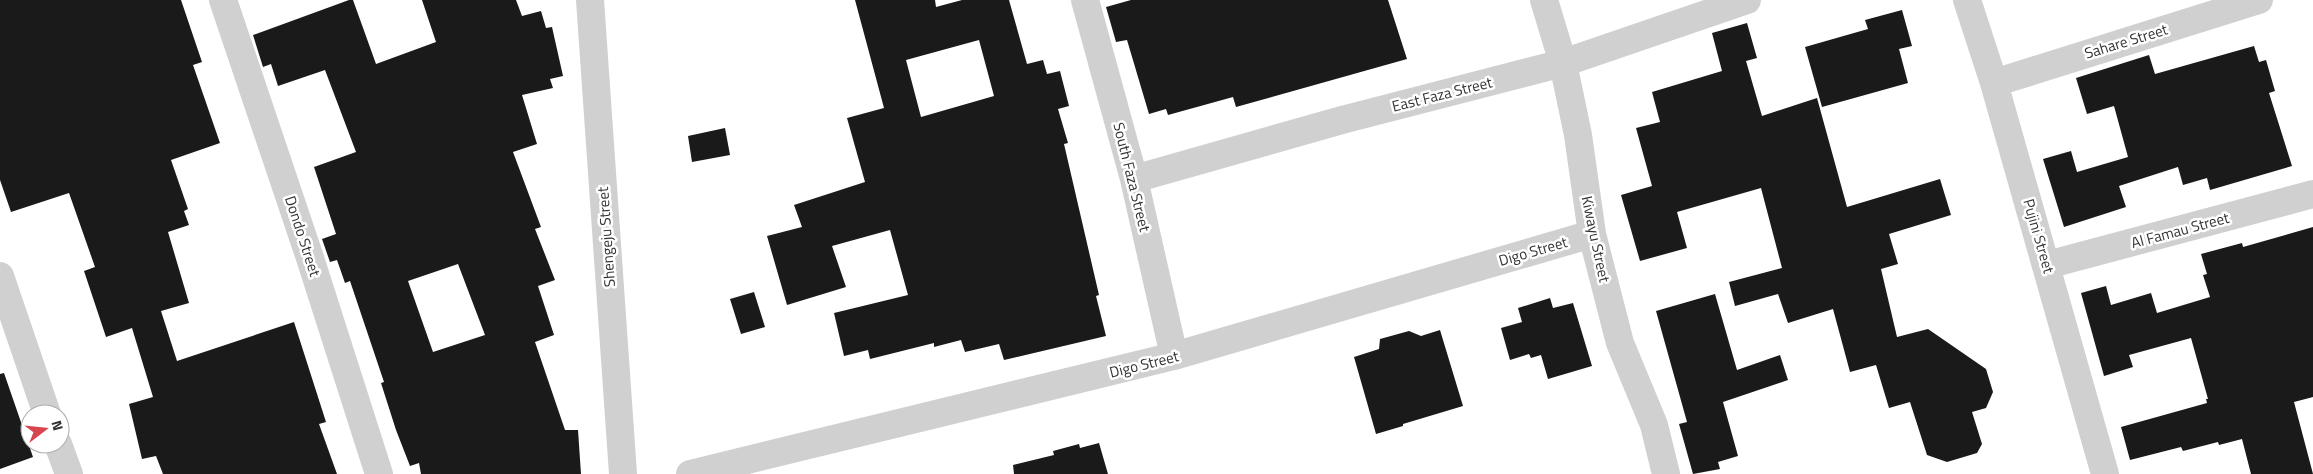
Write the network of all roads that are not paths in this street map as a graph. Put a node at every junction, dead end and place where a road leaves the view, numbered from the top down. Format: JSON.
{"nodes":[{"id":1,"x":224,"y":0,"type":"edge"},
{"id":2,"x":590,"y":0,"type":"edge"},
{"id":3,"x":1085,"y":0,"type":"edge"},
{"id":4,"x":1544,"y":0,"type":"edge"},
{"id":5,"x":1747,"y":0,"type":"edge"},
{"id":6,"x":1967,"y":0,"type":"edge"},
{"id":7,"x":2259,"y":0,"type":"edge"},
{"id":8,"x":1563,"y":63,"type":"junction"},
{"id":9,"x":1994,"y":83,"type":"junction"},
{"id":10,"x":1134,"y":179,"type":"junction"},
{"id":11,"x":2313,"y":194,"type":"edge"},
{"id":12,"x":1592,"y":234,"type":"junction"},
{"id":13,"x":2047,"y":265,"type":"junction"},
{"id":14,"x":0,"y":276,"type":"edge"},
{"id":15,"x":1174,"y":356,"type":"junction"},
{"id":16,"x":45,"y":404,"type":"edge"},
{"id":17,"x":62,"y":454,"type":"edge"},
{"id":18,"x":69,"y":474,"type":"edge"},
{"id":19,"x":379,"y":474,"type":"edge"},
{"id":20,"x":623,"y":474,"type":"edge"},
{"id":21,"x":690,"y":474,"type":"edge"},
{"id":22,"x":1666,"y":474,"type":"edge"},
{"id":23,"x":2105,"y":474,"type":"edge"}],
"edges":[{"from":1,"to":19,"type":"street","name":"Dondo Street"},
{"from":2,"to":20,"type":"street","name":"Shengeju Street"},
{"from":3,"to":10,"type":"street","name":"South Faza Street"},
{"from":4,"to":8,"type":"street","name":"Kiwayu Street"},
{"from":5,"to":8,"type":"street","name":"East Faza Street"},
{"from":6,"to":9,"type":"street","name":"Pujini Street"},
{"from":7,"to":9,"type":"street","name":"Sahare Street"},
{"from":8,"to":10,"type":"street","name":"East Faza Street"},
{"from":8,"to":12,"type":"street","name":"Kiwayu Street"},
{"from":9,"to":13,"type":"street","name":"Pujini Street"},
{"from":10,"to":15,"type":"street","name":"South Faza Street"},
{"from":11,"to":13,"type":"street","name":"Al Famau Street"},
{"from":12,"to":15,"type":"street","name":"Digo Street"},
{"from":12,"to":22,"type":"street","name":"Kiwayu Street"},
{"from":13,"to":23,"type":"street","name":"Pujini Street"},
{"from":14,"to":16,"type":"street"},
{"from":15,"to":21,"type":"street","name":"Digo Street"},
{"from":17,"to":18,"type":"street"}]}
